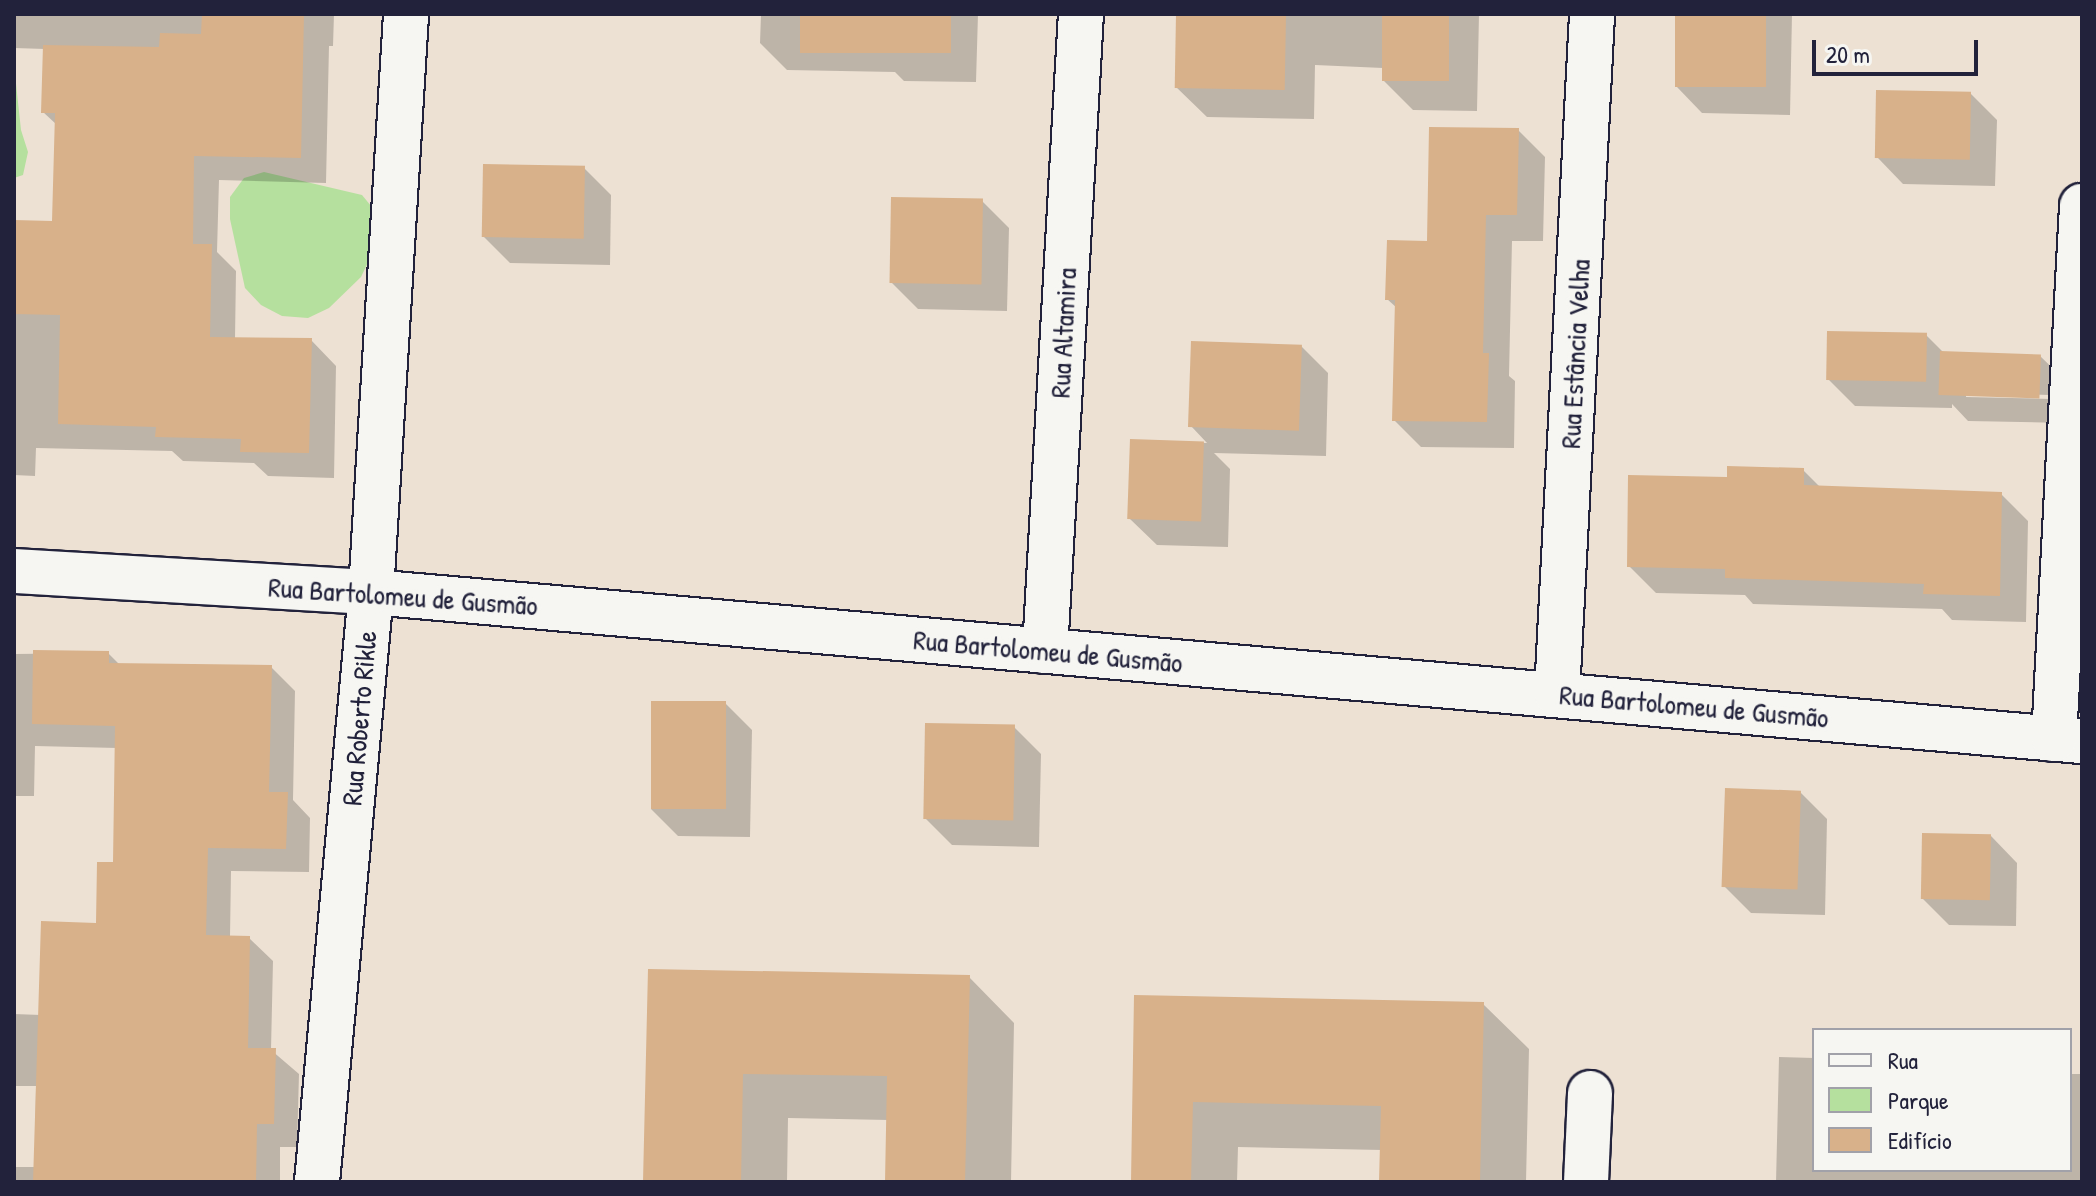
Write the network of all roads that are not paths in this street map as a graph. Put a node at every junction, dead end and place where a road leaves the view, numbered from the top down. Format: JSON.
{"nodes":[{"id":1,"x":406,"y":14,"type":"edge"},
{"id":2,"x":1081,"y":14,"type":"edge"},
{"id":3,"x":1592,"y":14,"type":"edge"},
{"id":4,"x":2082,"y":206,"type":"edge"},
{"id":5,"x":14,"y":571,"type":"edge"},
{"id":6,"x":371,"y":592,"type":"junction"},
{"id":7,"x":1045,"y":651,"type":"junction"},
{"id":8,"x":1557,"y":694,"type":"junction"},
{"id":9,"x":2068,"y":740,"type":"edge"},
{"id":10,"x":1590,"y":1093,"type":"dead end"},
{"id":11,"x":317,"y":1182,"type":"edge"},
{"id":12,"x":1586,"y":1182,"type":"edge"}],
"edges":[{"from":1,"to":6,"type":"street","name":"Rua Roberto Rikle"},
{"from":2,"to":7,"type":"street","name":"Rua Altamira"},
{"from":3,"to":8,"type":"street","name":"Rua Estância Velha"},
{"from":4,"to":9,"type":"street"},
{"from":5,"to":6,"type":"street","name":"Rua Bartolomeu de Gusmão"},
{"from":6,"to":7,"type":"street","name":"Rua Bartolomeu de Gusmão"},
{"from":6,"to":11,"type":"street","name":"Rua Roberto Rikle"},
{"from":7,"to":8,"type":"street","name":"Rua Bartolomeu de Gusmão"},
{"from":8,"to":9,"type":"street","name":"Rua Bartolomeu de Gusmão"},
{"from":10,"to":12,"type":"street"}]}
